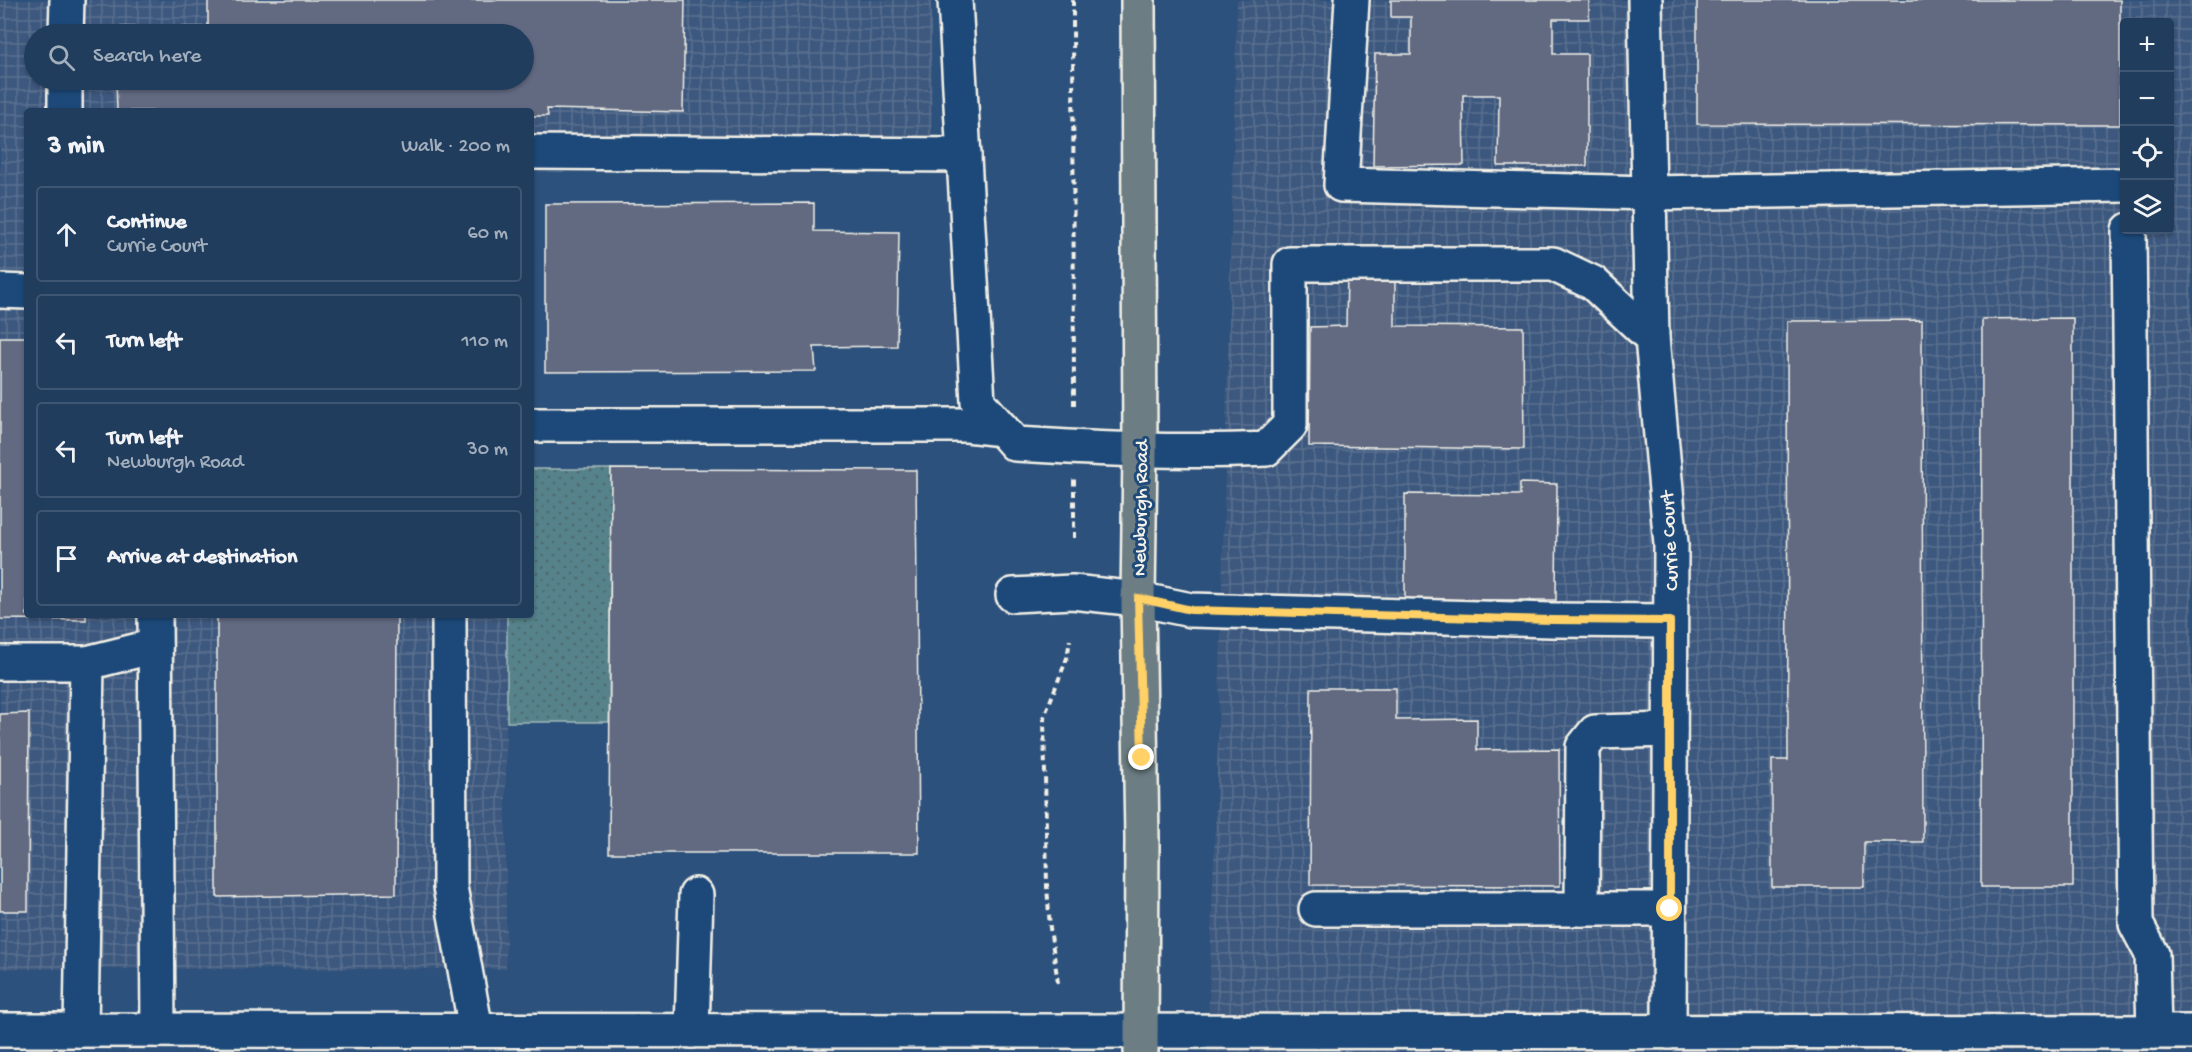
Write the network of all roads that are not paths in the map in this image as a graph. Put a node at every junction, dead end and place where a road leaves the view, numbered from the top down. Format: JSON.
{"nodes":[{"id":1,"x":67,"y":0,"type":"edge"},
{"id":2,"x":955,"y":0,"type":"edge"},
{"id":3,"x":1138,"y":0,"type":"edge"},
{"id":4,"x":1352,"y":0,"type":"edge"},
{"id":5,"x":1645,"y":0,"type":"edge"},
{"id":6,"x":66,"y":24,"type":"edge"},
{"id":7,"x":65,"y":90,"type":"edge"},
{"id":8,"x":65,"y":108,"type":"edge"},
{"id":9,"x":534,"y":152,"type":"edge"},
{"id":10,"x":964,"y":155,"type":"junction"},
{"id":11,"x":2120,"y":185,"type":"edge"},
{"id":12,"x":1649,"y":193,"type":"junction"},
{"id":13,"x":2129,"y":234,"type":"edge"},
{"id":14,"x":0,"y":291,"type":"edge"},
{"id":15,"x":24,"y":292,"type":"edge"},
{"id":16,"x":1652,"y":338,"type":"junction"},
{"id":17,"x":534,"y":425,"type":"edge"},
{"id":18,"x":1002,"y":429,"type":"junction"},
{"id":19,"x":1140,"y":451,"type":"junction"},
{"id":20,"x":1013,"y":595,"type":"dead end"},
{"id":21,"x":1138,"y":598,"type":"junction"},
{"id":22,"x":449,"y":618,"type":"edge"},
{"id":23,"x":1670,"y":621,"type":"junction"},
{"id":24,"x":155,"y":631,"type":"edge"},
{"id":25,"x":0,"y":663,"type":"edge"},
{"id":26,"x":87,"y":663,"type":"junction"},
{"id":27,"x":1670,"y":730,"type":"junction"},
{"id":28,"x":696,"y":895,"type":"dead end"},
{"id":29,"x":1316,"y":909,"type":"dead end"},
{"id":30,"x":1582,"y":909,"type":"junction"},
{"id":31,"x":1670,"y":909,"type":"junction"},
{"id":32,"x":0,"y":1030,"type":"edge"},
{"id":33,"x":81,"y":1030,"type":"junction"},
{"id":34,"x":158,"y":1030,"type":"junction"},
{"id":35,"x":476,"y":1030,"type":"junction"},
{"id":36,"x":692,"y":1031,"type":"junction"},
{"id":37,"x":1669,"y":1032,"type":"junction"},
{"id":38,"x":2154,"y":1032,"type":"junction"},
{"id":39,"x":2192,"y":1032,"type":"edge"},
{"id":40,"x":1141,"y":1041,"type":"edge"},
{"id":41,"x":1299,"y":1041,"type":"edge"},
{"id":42,"x":1538,"y":1042,"type":"edge"},
{"id":43,"x":2033,"y":1042,"type":"edge"}],
"edges":[{"from":1,"to":6,"type":"street"},
{"from":2,"to":10,"type":"street"},
{"from":3,"to":19,"type":"main road","name":"Newburgh Road"},
{"from":4,"to":12,"type":"street"},
{"from":5,"to":12,"type":"street","name":"Currie Court"},
{"from":7,"to":8,"type":"street"},
{"from":9,"to":10,"type":"street"},
{"from":10,"to":18,"type":"street"},
{"from":11,"to":12,"type":"street"},
{"from":12,"to":16,"type":"street","name":"Currie Court"},
{"from":13,"to":38,"type":"street"},
{"from":14,"to":15,"type":"street"},
{"from":16,"to":19,"type":"street"},
{"from":16,"to":23,"type":"street","name":"Currie Court"},
{"from":17,"to":18,"type":"street"},
{"from":18,"to":19,"type":"street"},
{"from":19,"to":21,"type":"main road","name":"Newburgh Road"},
{"from":20,"to":21,"type":"street"},
{"from":21,"to":23,"type":"street"},
{"from":21,"to":40,"type":"main road","name":"Newburgh Road"},
{"from":22,"to":35,"type":"street"},
{"from":23,"to":27,"type":"street","name":"Currie Court"},
{"from":24,"to":26,"type":"street"},
{"from":24,"to":34,"type":"street"},
{"from":25,"to":26,"type":"street"},
{"from":26,"to":33,"type":"street"},
{"from":27,"to":30,"type":"street"},
{"from":27,"to":31,"type":"street","name":"Currie Court"},
{"from":28,"to":36,"type":"street"},
{"from":29,"to":30,"type":"street"},
{"from":30,"to":31,"type":"street"},
{"from":31,"to":37,"type":"street","name":"Currie Court"},
{"from":32,"to":33,"type":"street"},
{"from":33,"to":34,"type":"street"},
{"from":34,"to":35,"type":"street"},
{"from":35,"to":36,"type":"street"},
{"from":36,"to":40,"type":"street"},
{"from":37,"to":42,"type":"street"},
{"from":37,"to":43,"type":"street"},
{"from":38,"to":39,"type":"street"},
{"from":38,"to":43,"type":"street"},
{"from":40,"to":41,"type":"street"},
{"from":41,"to":42,"type":"street"}]}
